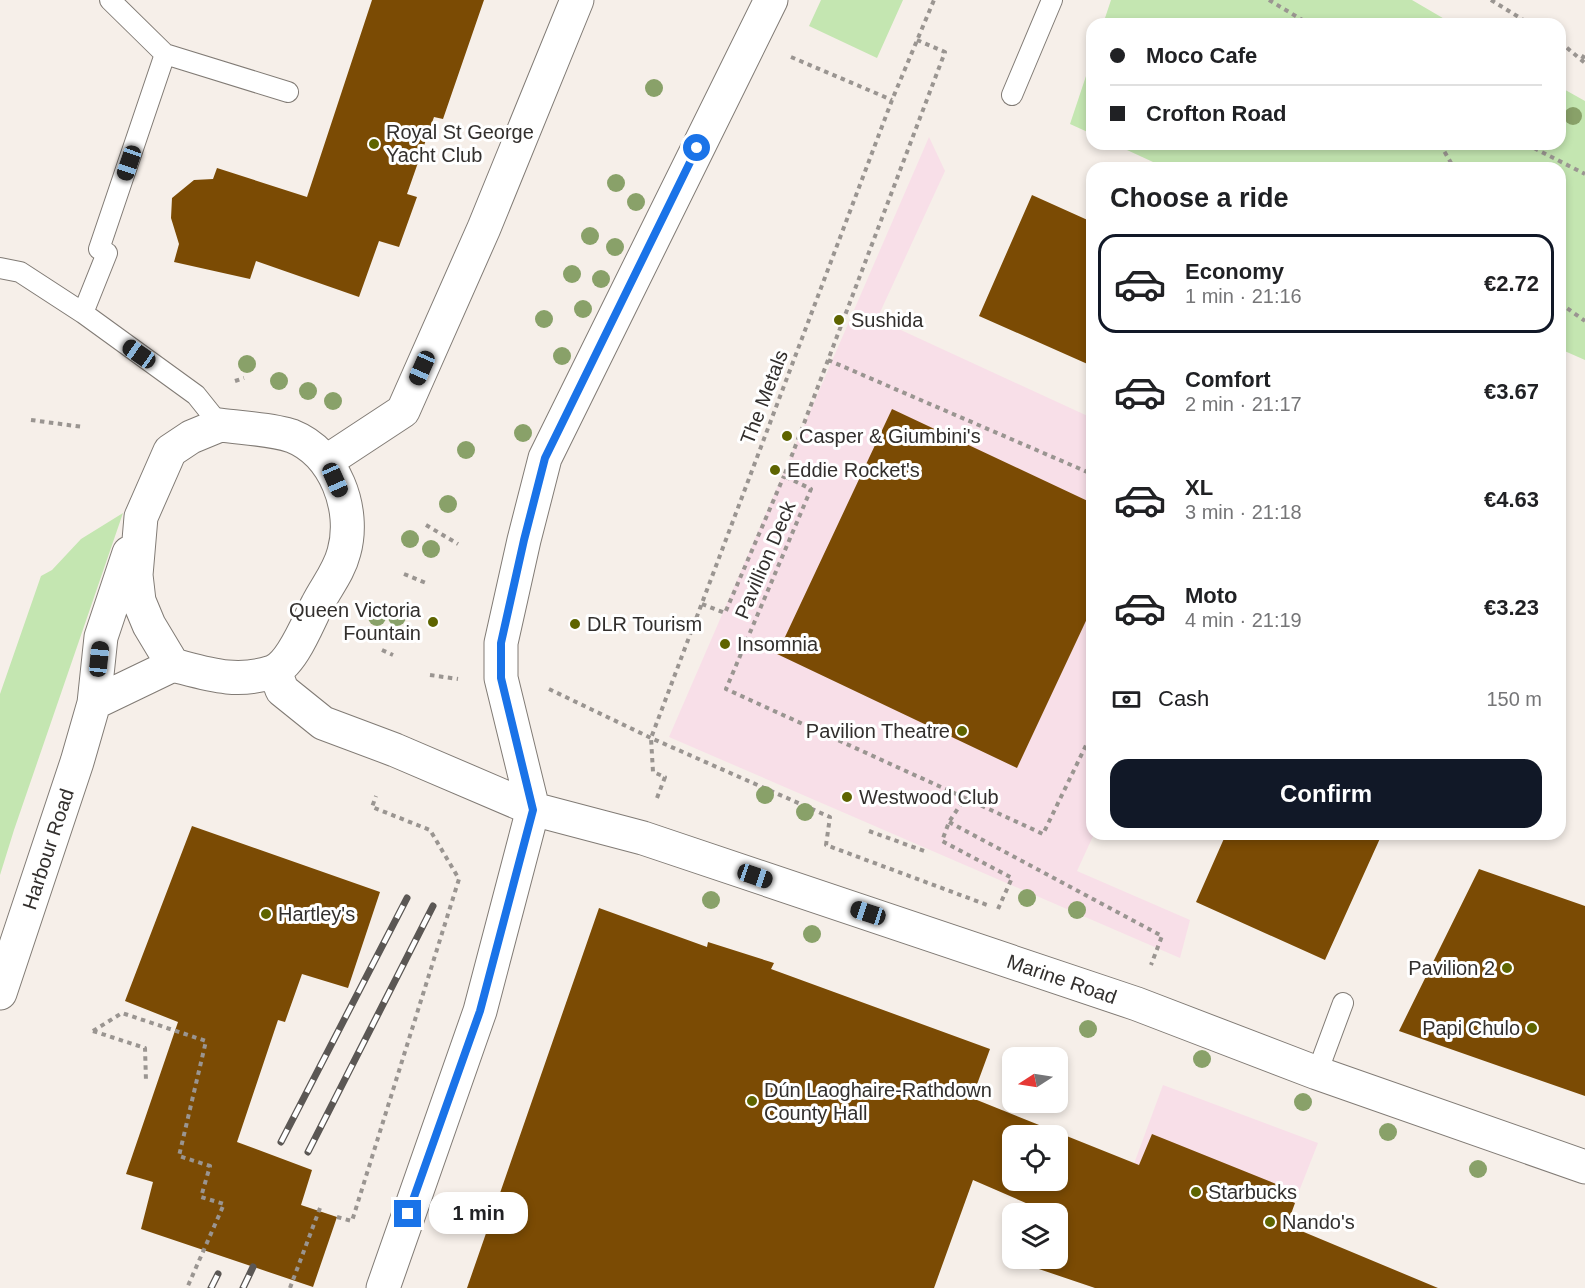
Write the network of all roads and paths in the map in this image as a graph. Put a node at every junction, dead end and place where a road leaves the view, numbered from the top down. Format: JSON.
{"nodes":[{"id":1,"x":110,"y":0,"type":"edge"},
{"id":2,"x":577,"y":0,"type":"edge"},
{"id":3,"x":771,"y":0,"type":"edge"},
{"id":4,"x":934,"y":0,"type":"edge"},
{"id":5,"x":1052,"y":0,"type":"edge"},
{"id":6,"x":1269,"y":0,"type":"edge"},
{"id":7,"x":1491,"y":0,"type":"edge"},
{"id":8,"x":1299,"y":18,"type":"edge"},
{"id":9,"x":1520,"y":18,"type":"edge"},
{"id":10,"x":917,"y":40,"type":"junction"},
{"id":11,"x":1566,"y":47,"type":"edge"},
{"id":12,"x":165,"y":54,"type":"junction"},
{"id":13,"x":784,"y":54,"type":"dead end"},
{"id":14,"x":1585,"y":54,"type":"edge"},
{"id":15,"x":1583,"y":61,"type":"edge"},
{"id":16,"x":288,"y":92,"type":"dead end"},
{"id":17,"x":1012,"y":95,"type":"dead end"},
{"id":18,"x":892,"y":100,"type":"junction"},
{"id":19,"x":1538,"y":150,"type":"edge"},
{"id":20,"x":1561,"y":162,"type":"edge"},
{"id":21,"x":1566,"y":164,"type":"edge"},
{"id":22,"x":1585,"y":174,"type":"edge"},
{"id":23,"x":0,"y":268,"type":"edge"},
{"id":24,"x":1566,"y":307,"type":"edge"},
{"id":25,"x":83,"y":313,"type":"junction"},
{"id":26,"x":1585,"y":321,"type":"edge"},
{"id":27,"x":828,"y":360,"type":"junction"},
{"id":28,"x":244,"y":378,"type":"dead end"},
{"id":29,"x":232,"y":383,"type":"dead end"},
{"id":30,"x":31,"y":420,"type":"dead end"},
{"id":31,"x":220,"y":425,"type":"junction"},
{"id":32,"x":83,"y":427,"type":"dead end"},
{"id":33,"x":327,"y":461,"type":"junction"},
{"id":34,"x":1086,"y":471,"type":"edge"},
{"id":35,"x":784,"y":476,"type":"junction"},
{"id":36,"x":141,"y":517,"type":"junction"},
{"id":37,"x":426,"y":525,"type":"dead end"},
{"id":38,"x":458,"y":544,"type":"dead end"},
{"id":39,"x":404,"y":574,"type":"dead end"},
{"id":40,"x":426,"y":583,"type":"dead end"},
{"id":41,"x":702,"y":604,"type":"junction"},
{"id":42,"x":382,"y":650,"type":"dead end"},
{"id":43,"x":393,"y":655,"type":"dead end"},
{"id":44,"x":173,"y":665,"type":"junction"},
{"id":45,"x":274,"y":671,"type":"junction"},
{"id":46,"x":430,"y":675,"type":"dead end"},
{"id":47,"x":458,"y":679,"type":"dead end"},
{"id":48,"x":538,"y":684,"type":"dead end"},
{"id":49,"x":94,"y":704,"type":"junction"},
{"id":50,"x":651,"y":738,"type":"junction"},
{"id":51,"x":1086,"y":745,"type":"edge"},
{"id":52,"x":376,"y":796,"type":"dead end"},
{"id":53,"x":965,"y":798,"type":"junction"},
{"id":54,"x":655,"y":801,"type":"dead end"},
{"id":55,"x":533,"y":810,"type":"junction"},
{"id":56,"x":949,"y":822,"type":"junction"},
{"id":57,"x":869,"y":831,"type":"dead end"},
{"id":58,"x":927,"y":852,"type":"dead end"},
{"id":59,"x":998,"y":909,"type":"junction"},
{"id":60,"x":1008,"y":913,"type":"dead end"},
{"id":61,"x":1162,"y":936,"type":"dead end"},
{"id":62,"x":1140,"y":961,"type":"dead end"},
{"id":63,"x":1151,"y":965,"type":"dead end"},
{"id":64,"x":0,"y":993,"type":"edge"},
{"id":65,"x":1343,"y":1003,"type":"dead end"},
{"id":66,"x":1317,"y":1073,"type":"junction"},
{"id":67,"x":146,"y":1080,"type":"dead end"},
{"id":68,"x":1585,"y":1167,"type":"edge"},
{"id":69,"x":320,"y":1208,"type":"dead end"},
{"id":70,"x":337,"y":1216,"type":"dead end"},
{"id":71,"x":187,"y":1288,"type":"edge"},
{"id":72,"x":290,"y":1288,"type":"edge"},
{"id":73,"x":383,"y":1288,"type":"edge"}],
"edges":[{"from":1,"to":12,"type":"lane"},
{"from":2,"to":33,"type":"main road"},
{"from":3,"to":55,"type":"main road"},
{"from":4,"to":10,"type":"path","name":"The Metals"},
{"from":5,"to":17,"type":"lane"},
{"from":6,"to":8,"type":"path"},
{"from":7,"to":9,"type":"path"},
{"from":10,"to":18,"type":"path","name":"The Metals"},
{"from":10,"to":27,"type":"path","name":"Pavillion Deck"},
{"from":11,"to":15,"type":"path"},
{"from":12,"to":16,"type":"lane"},
{"from":12,"to":25,"type":"lane"},
{"from":13,"to":18,"type":"path"},
{"from":14,"to":15,"type":"path"},
{"from":18,"to":41,"type":"path","name":"The Metals"},
{"from":19,"to":20,"type":"path"},
{"from":21,"to":22,"type":"path"},
{"from":23,"to":25,"type":"lane"},
{"from":24,"to":26,"type":"path"},
{"from":25,"to":31,"type":"lane"},
{"from":27,"to":34,"type":"path"},
{"from":27,"to":35,"type":"path","name":"Pavillion Deck"},
{"from":28,"to":29,"type":"path"},
{"from":30,"to":32,"type":"path"},
{"from":31,"to":33,"type":"main road"},
{"from":31,"to":36,"type":"main road"},
{"from":33,"to":45,"type":"main road"},
{"from":35,"to":41,"type":"path"},
{"from":35,"to":53,"type":"path","name":"Pavillion Deck"},
{"from":36,"to":44,"type":"main road"},
{"from":36,"to":49,"type":"main road","name":"Harbour Road"},
{"from":37,"to":38,"type":"path"},
{"from":39,"to":40,"type":"path"},
{"from":41,"to":50,"type":"path","name":"The Metals"},
{"from":42,"to":43,"type":"path"},
{"from":44,"to":45,"type":"main road"},
{"from":44,"to":49,"type":"main road"},
{"from":45,"to":55,"type":"main road"},
{"from":46,"to":47,"type":"path"},
{"from":48,"to":50,"type":"path"},
{"from":49,"to":64,"type":"main road","name":"Harbour Road"},
{"from":50,"to":54,"type":"path","name":"The Metals"},
{"from":50,"to":59,"type":"path"},
{"from":51,"to":53,"type":"path"},
{"from":52,"to":70,"type":"path"},
{"from":53,"to":56,"type":"path"},
{"from":55,"to":66,"type":"main road","name":"Marine Road"},
{"from":55,"to":73,"type":"main road"},
{"from":56,"to":59,"type":"path"},
{"from":56,"to":61,"type":"path"},
{"from":57,"to":58,"type":"path"},
{"from":59,"to":60,"type":"path"},
{"from":62,"to":63,"type":"path"},
{"from":65,"to":66,"type":"lane"},
{"from":66,"to":68,"type":"main road","name":"Marine Road"},
{"from":67,"to":71,"type":"path"},
{"from":69,"to":72,"type":"path"}]}
